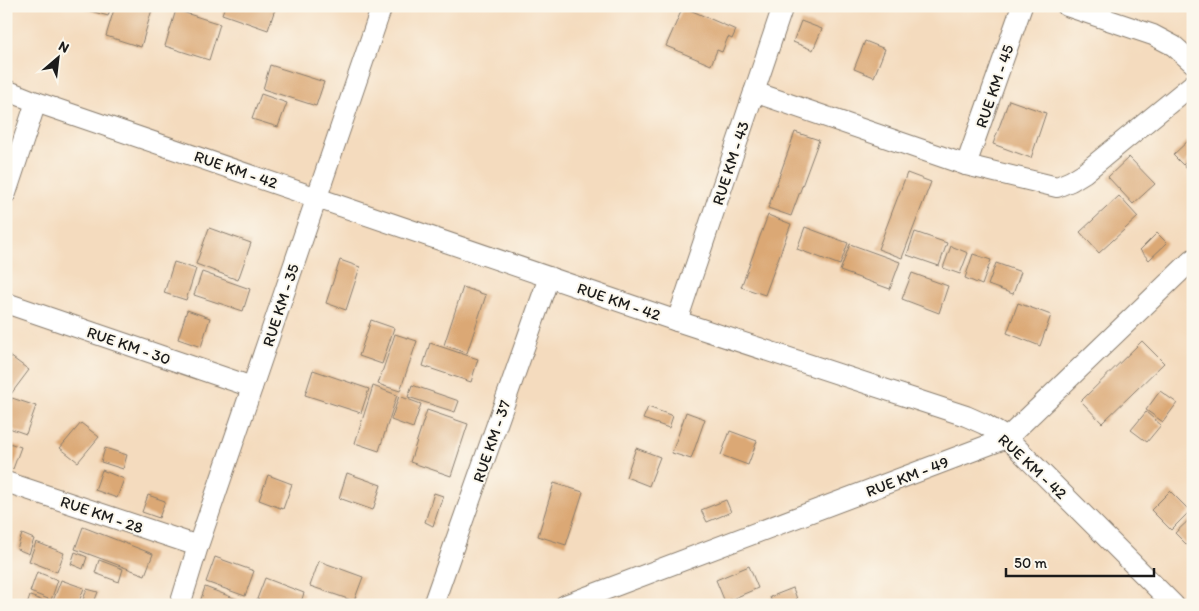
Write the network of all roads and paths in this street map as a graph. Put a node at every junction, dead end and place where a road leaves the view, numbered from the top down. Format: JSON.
{"nodes":[{"id":1,"x":382,"y":6,"type":"edge"},
{"id":2,"x":783,"y":6,"type":"edge"},
{"id":3,"x":1022,"y":6,"type":"edge"},
{"id":4,"x":1067,"y":6,"type":"edge"},
{"id":5,"x":1193,"y":63,"type":"edge"},
{"id":6,"x":1193,"y":84,"type":"edge"},
{"id":7,"x":6,"y":90,"type":"edge"},
{"id":8,"x":754,"y":92,"type":"junction"},
{"id":9,"x":36,"y":102,"type":"junction"},
{"id":10,"x":966,"y":165,"type":"junction"},
{"id":11,"x":6,"y":193,"type":"edge"},
{"id":12,"x":316,"y":196,"type":"junction"},
{"id":13,"x":1193,"y":259,"type":"edge"},
{"id":14,"x":549,"y":277,"type":"junction"},
{"id":15,"x":6,"y":303,"type":"edge"},
{"id":16,"x":677,"y":321,"type":"junction"},
{"id":17,"x":252,"y":387,"type":"junction"},
{"id":18,"x":1007,"y":438,"type":"junction"},
{"id":19,"x":6,"y":482,"type":"edge"},
{"id":20,"x":198,"y":546,"type":"junction"},
{"id":21,"x":180,"y":605,"type":"edge"},
{"id":22,"x":433,"y":605,"type":"edge"},
{"id":23,"x":565,"y":605,"type":"edge"},
{"id":24,"x":1174,"y":605,"type":"edge"}],
"edges":[{"from":1,"to":12,"type":"street","name":"RUE KM - 35"},
{"from":2,"to":8,"type":"street","name":"RUE KM - 43"},
{"from":3,"to":10,"type":"street","name":"RUE KM - 45"},
{"from":4,"to":5,"type":"street"},
{"from":6,"to":10,"type":"street"},
{"from":7,"to":9,"type":"street","name":"RUE KM - 42"},
{"from":8,"to":10,"type":"street"},
{"from":8,"to":16,"type":"street","name":"RUE KM - 43"},
{"from":9,"to":11,"type":"street"},
{"from":9,"to":12,"type":"street","name":"RUE KM - 42"},
{"from":12,"to":14,"type":"street","name":"RUE KM - 42"},
{"from":12,"to":17,"type":"street","name":"RUE KM - 35"},
{"from":13,"to":18,"type":"street","name":"RUE KM - 49"},
{"from":14,"to":16,"type":"street","name":"RUE KM - 42"},
{"from":14,"to":22,"type":"street","name":"RUE KM - 37"},
{"from":15,"to":17,"type":"street","name":"RUE KM - 30"},
{"from":16,"to":18,"type":"street","name":"RUE KM - 42"},
{"from":17,"to":20,"type":"street","name":"RUE KM - 35"},
{"from":18,"to":23,"type":"street","name":"RUE KM - 49"},
{"from":18,"to":24,"type":"street","name":"RUE KM - 42"},
{"from":19,"to":20,"type":"street","name":"RUE KM - 28"},
{"from":20,"to":21,"type":"street","name":"RUE KM - 35"}]}
